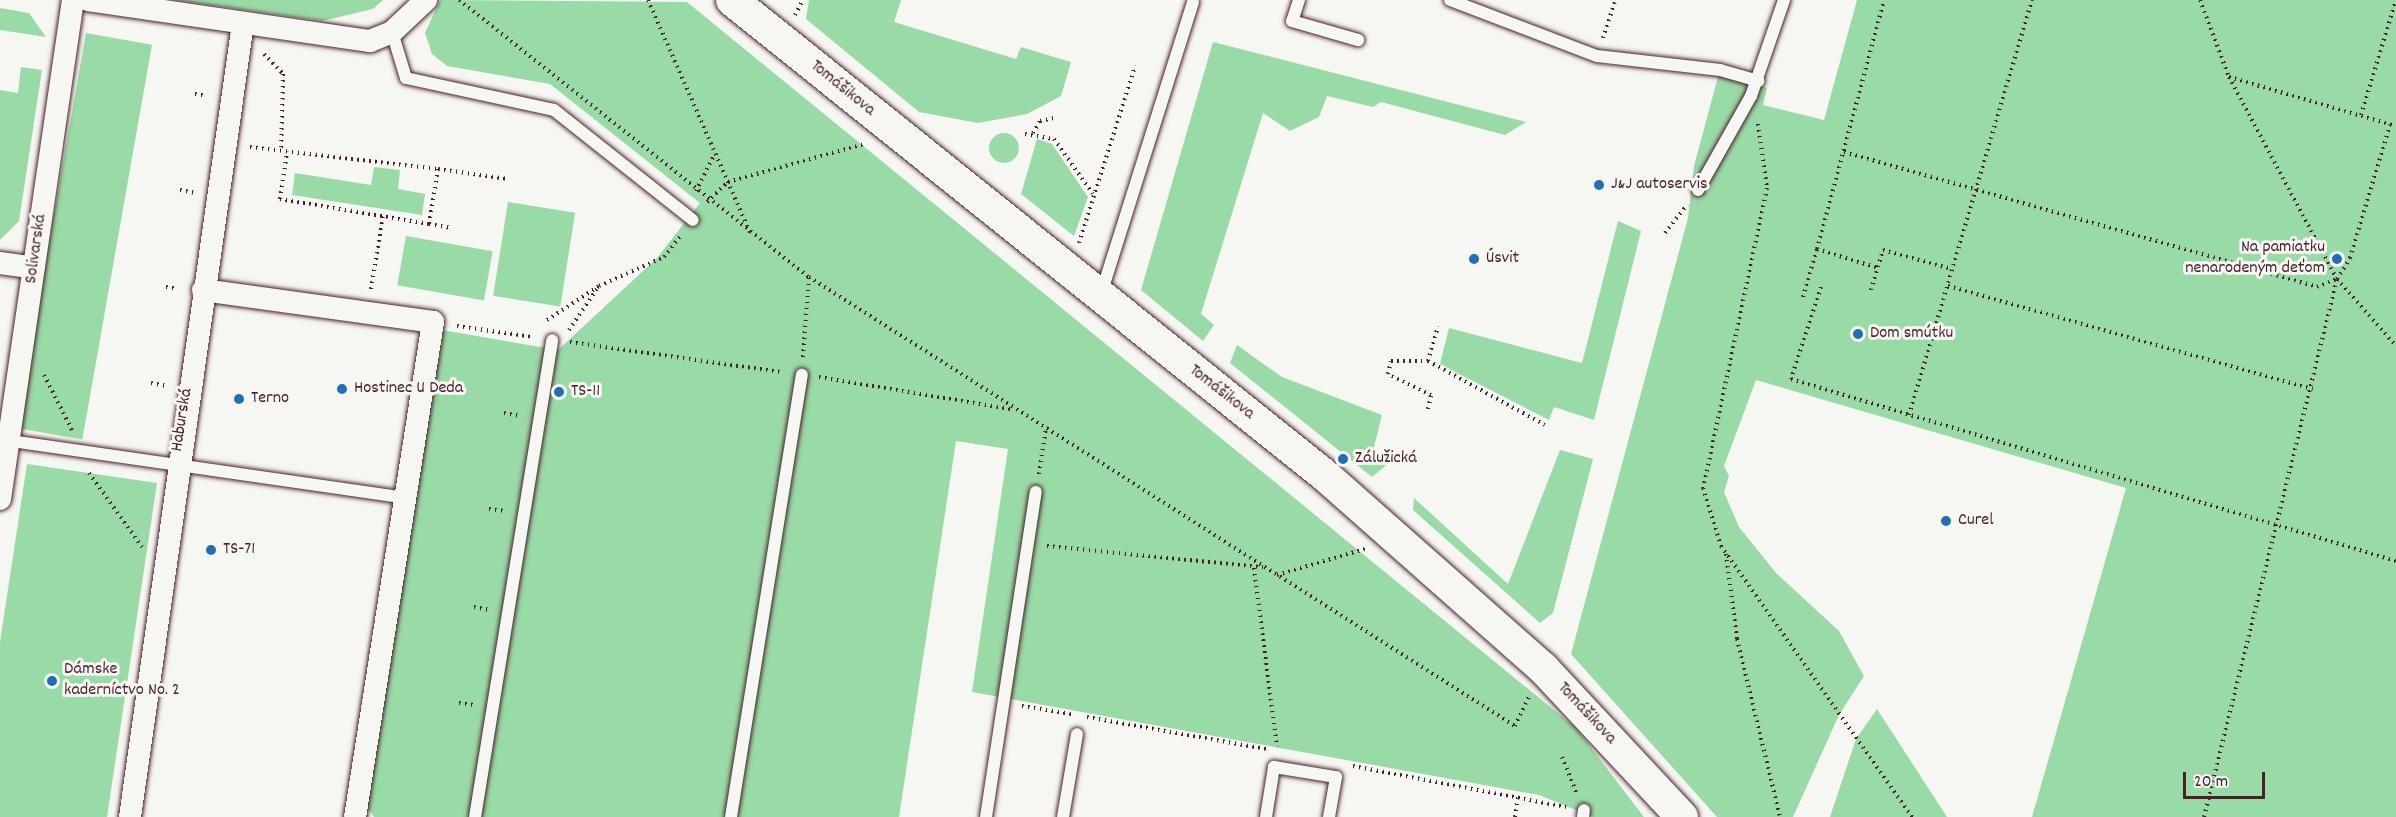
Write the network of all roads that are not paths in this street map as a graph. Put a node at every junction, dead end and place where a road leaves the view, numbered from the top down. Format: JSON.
{"nodes":[{"id":1,"x":73,"y":0,"type":"edge"},
{"id":2,"x":88,"y":0,"type":"edge"},
{"id":3,"x":426,"y":0,"type":"edge"},
{"id":4,"x":732,"y":0,"type":"edge"},
{"id":5,"x":1299,"y":0,"type":"edge"},
{"id":6,"x":1450,"y":0,"type":"edge"},
{"id":7,"x":1784,"y":0,"type":"edge"},
{"id":8,"x":1193,"y":2,"type":"dead end"},
{"id":9,"x":242,"y":32,"type":"junction"},
{"id":10,"x":392,"y":32,"type":"junction"},
{"id":11,"x":1358,"y":40,"type":"dead end"},
{"id":12,"x":1758,"y":81,"type":"junction"},
{"id":13,"x":1698,"y":190,"type":"dead end"},
{"id":14,"x":693,"y":220,"type":"road end"},
{"id":15,"x":0,"y":263,"type":"edge"},
{"id":16,"x":34,"y":268,"type":"junction"},
{"id":17,"x":203,"y":290,"type":"junction"},
{"id":18,"x":1100,"y":298,"type":"junction"},
{"id":19,"x":552,"y":340,"type":"road end"},
{"id":20,"x":802,"y":375,"type":"road end"},
{"id":21,"x":5,"y":440,"type":"edge"},
{"id":22,"x":176,"y":467,"type":"junction"},
{"id":23,"x":1036,"y":492,"type":"road end"},
{"id":24,"x":407,"y":498,"type":"junction"},
{"id":25,"x":0,"y":499,"type":"edge"},
{"id":26,"x":1077,"y":734,"type":"dead end"},
{"id":27,"x":130,"y":817,"type":"edge"},
{"id":28,"x":355,"y":817,"type":"edge"},
{"id":29,"x":475,"y":817,"type":"edge"},
{"id":30,"x":731,"y":817,"type":"edge"},
{"id":31,"x":986,"y":817,"type":"edge"},
{"id":32,"x":1063,"y":817,"type":"edge"},
{"id":33,"x":1266,"y":817,"type":"edge"},
{"id":34,"x":1329,"y":817,"type":"edge"},
{"id":35,"x":1682,"y":817,"type":"edge"}],
"edges":[{"from":1,"to":16,"type":"street","name":"Solivarská"},
{"from":2,"to":9,"type":"street"},
{"from":3,"to":10,"type":"street"},
{"from":4,"to":18,"type":"main road","name":"Tomášikova"},
{"from":5,"to":11,"type":"lane"},
{"from":6,"to":12,"type":"lane"},
{"from":7,"to":12,"type":"lane"},
{"from":8,"to":18,"type":"lane"},
{"from":9,"to":10,"type":"street"},
{"from":9,"to":17,"type":"street","name":"Haburská"},
{"from":10,"to":14,"type":"lane"},
{"from":12,"to":13,"type":"lane"},
{"from":15,"to":16,"type":"street"},
{"from":16,"to":21,"type":"street","name":"Solivarská"},
{"from":17,"to":22,"type":"street","name":"Haburská"},
{"from":17,"to":24,"type":"street"},
{"from":18,"to":35,"type":"main road","name":"Tomášikova"},
{"from":19,"to":29,"type":"lane"},
{"from":20,"to":30,"type":"lane"},
{"from":21,"to":22,"type":"lane"},
{"from":21,"to":25,"type":"street","name":"Solivarská"},
{"from":22,"to":24,"type":"lane"},
{"from":22,"to":27,"type":"street","name":"Haburská"},
{"from":23,"to":31,"type":"lane"},
{"from":24,"to":28,"type":"street"},
{"from":26,"to":32,"type":"lane"},
{"from":33,"to":34,"type":"lane"}]}
